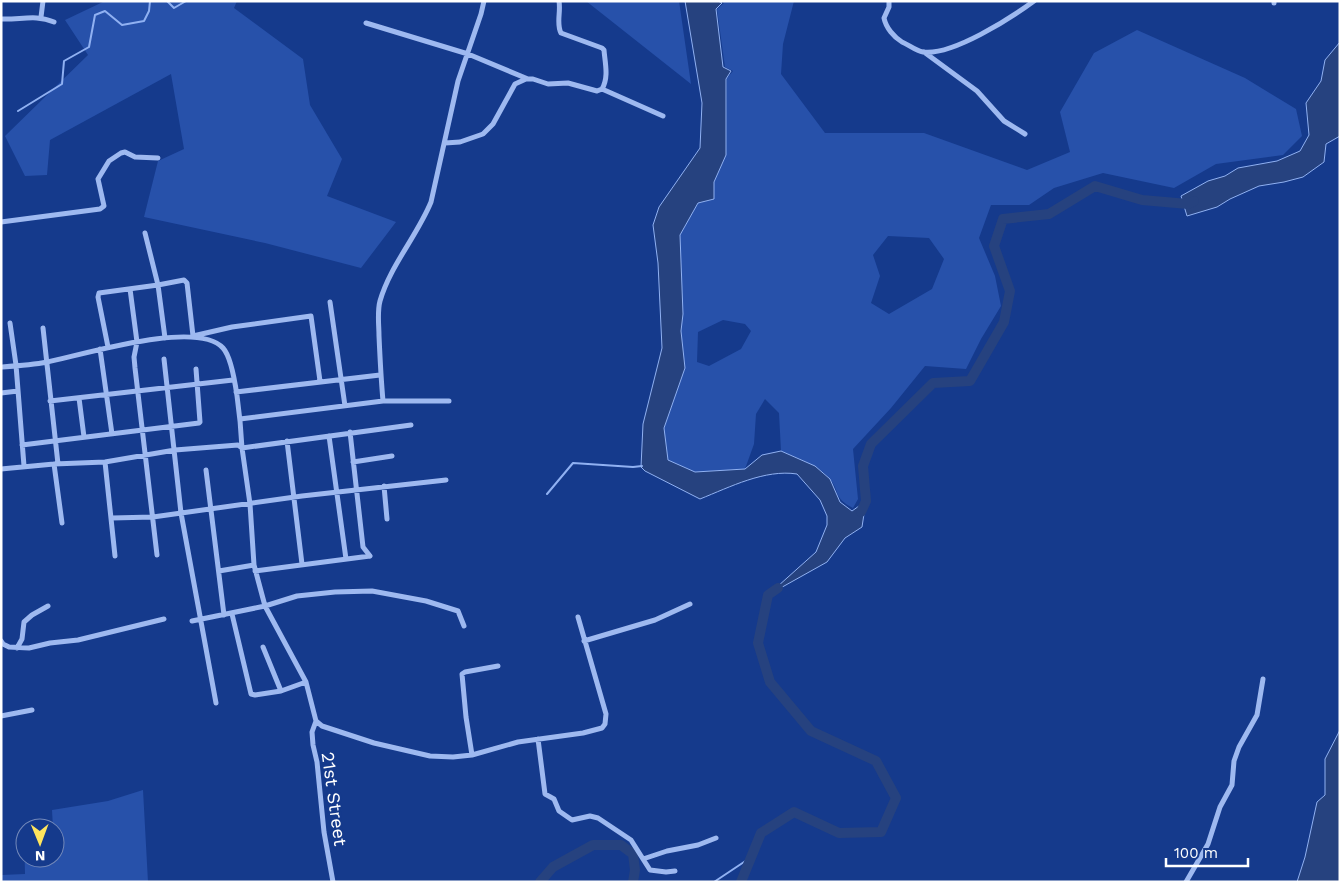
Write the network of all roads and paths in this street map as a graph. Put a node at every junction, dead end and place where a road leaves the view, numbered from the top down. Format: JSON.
{"nodes":[{"id":1,"x":43,"y":1,"type":"edge"},
{"id":2,"x":484,"y":1,"type":"edge"},
{"id":3,"x":559,"y":1,"type":"edge"},
{"id":4,"x":889,"y":1,"type":"edge"},
{"id":5,"x":1034,"y":1,"type":"edge"},
{"id":6,"x":41,"y":17,"type":"junction"},
{"id":7,"x":1,"y":19,"type":"edge"},
{"id":8,"x":54,"y":22,"type":"dead end"},
{"id":9,"x":366,"y":23,"type":"dead end"},
{"id":10,"x":924,"y":52,"type":"junction"},
{"id":11,"x":468,"y":54,"type":"junction"},
{"id":12,"x":529,"y":79,"type":"junction"},
{"id":13,"x":602,"y":89,"type":"junction"},
{"id":14,"x":663,"y":116,"type":"dead end"},
{"id":15,"x":1025,"y":134,"type":"dead end"},
{"id":16,"x":445,"y":143,"type":"junction"},
{"id":17,"x":158,"y":158,"type":"dead end"},
{"id":18,"x":1,"y":222,"type":"edge"},
{"id":19,"x":145,"y":233,"type":"dead end"},
{"id":20,"x":158,"y":285,"type":"junction"},
{"id":21,"x":130,"y":289,"type":"junction"},
{"id":22,"x":330,"y":302,"type":"dead end"},
{"id":23,"x":10,"y":323,"type":"dead end"},
{"id":24,"x":42,"y":328,"type":"dead end"},
{"id":25,"x":193,"y":336,"type":"junction"},
{"id":26,"x":165,"y":338,"type":"junction"},
{"id":27,"x":137,"y":342,"type":"junction"},
{"id":28,"x":108,"y":347,"type":"junction"},
{"id":29,"x":100,"y":349,"type":"junction"},
{"id":30,"x":164,"y":359,"type":"dead end"},
{"id":31,"x":45,"y":362,"type":"junction"},
{"id":32,"x":16,"y":366,"type":"junction"},
{"id":33,"x":1,"y":367,"type":"edge"},
{"id":34,"x":196,"y":369,"type":"dead end"},
{"id":35,"x":380,"y":375,"type":"junction"},
{"id":36,"x":341,"y":379,"type":"junction"},
{"id":37,"x":234,"y":380,"type":"junction"},
{"id":38,"x":320,"y":381,"type":"junction"},
{"id":39,"x":196,"y":384,"type":"junction"},
{"id":40,"x":167,"y":388,"type":"junction"},
{"id":41,"x":18,"y":391,"type":"junction"},
{"id":42,"x":138,"y":391,"type":"junction"},
{"id":43,"x":1,"y":392,"type":"edge"},
{"id":44,"x":236,"y":392,"type":"junction"},
{"id":45,"x":107,"y":394,"type":"junction"},
{"id":46,"x":79,"y":398,"type":"junction"},
{"id":47,"x":50,"y":401,"type":"junction"},
{"id":48,"x":383,"y":401,"type":"junction"},
{"id":49,"x":449,"y":401,"type":"dead end"},
{"id":50,"x":345,"y":406,"type":"junction"},
{"id":51,"x":240,"y":419,"type":"junction"},
{"id":52,"x":411,"y":425,"type":"dead end"},
{"id":53,"x":172,"y":426,"type":"junction"},
{"id":54,"x":143,"y":431,"type":"junction"},
{"id":55,"x":350,"y":432,"type":"junction"},
{"id":56,"x":112,"y":434,"type":"junction"},
{"id":57,"x":329,"y":436,"type":"junction"},
{"id":58,"x":84,"y":438,"type":"junction"},
{"id":59,"x":55,"y":441,"type":"junction"},
{"id":60,"x":287,"y":441,"type":"junction"},
{"id":61,"x":22,"y":445,"type":"junction"},
{"id":62,"x":242,"y":448,"type":"junction"},
{"id":63,"x":175,"y":450,"type":"junction"},
{"id":64,"x":146,"y":455,"type":"junction"},
{"id":65,"x":392,"y":456,"type":"dead end"},
{"id":66,"x":105,"y":462,"type":"junction"},
{"id":67,"x":353,"y":462,"type":"junction"},
{"id":68,"x":56,"y":464,"type":"junction"},
{"id":69,"x":24,"y":466,"type":"junction"},
{"id":70,"x":1,"y":469,"type":"edge"},
{"id":71,"x":206,"y":470,"type":"dead end"},
{"id":72,"x":446,"y":480,"type":"dead end"},
{"id":73,"x":384,"y":486,"type":"junction"},
{"id":74,"x":356,"y":489,"type":"junction"},
{"id":75,"x":337,"y":492,"type":"junction"},
{"id":76,"x":294,"y":497,"type":"junction"},
{"id":77,"x":250,"y":504,"type":"junction"},
{"id":78,"x":212,"y":510,"type":"junction"},
{"id":79,"x":181,"y":513,"type":"junction"},
{"id":80,"x":153,"y":517,"type":"junction"},
{"id":81,"x":112,"y":518,"type":"junction"},
{"id":82,"x":387,"y":518,"type":"dead end"},
{"id":83,"x":62,"y":523,"type":"dead end"},
{"id":84,"x":157,"y":555,"type":"dead end"},
{"id":85,"x":115,"y":556,"type":"dead end"},
{"id":86,"x":346,"y":559,"type":"junction"},
{"id":87,"x":302,"y":564,"type":"junction"},
{"id":88,"x":255,"y":568,"type":"junction"},
{"id":89,"x":219,"y":571,"type":"junction"},
{"id":90,"x":690,"y":604,"type":"dead end"},
{"id":91,"x":48,"y":606,"type":"dead end"},
{"id":92,"x":265,"y":606,"type":"junction"},
{"id":93,"x":232,"y":614,"type":"junction"},
{"id":94,"x":224,"y":615,"type":"junction"},
{"id":95,"x":578,"y":617,"type":"dead end"},
{"id":96,"x":164,"y":619,"type":"dead end"},
{"id":97,"x":201,"y":619,"type":"junction"},
{"id":98,"x":192,"y":621,"type":"dead end"},
{"id":99,"x":464,"y":626,"type":"dead end"},
{"id":100,"x":1,"y":641,"type":"edge"},
{"id":101,"x":584,"y":641,"type":"junction"},
{"id":102,"x":263,"y":647,"type":"dead end"},
{"id":103,"x":16,"y":648,"type":"junction"},
{"id":104,"x":498,"y":666,"type":"dead end"},
{"id":105,"x":1263,"y":679,"type":"dead end"},
{"id":106,"x":306,"y":682,"type":"junction"},
{"id":107,"x":281,"y":691,"type":"junction"},
{"id":108,"x":216,"y":703,"type":"dead end"},
{"id":109,"x":32,"y":710,"type":"dead end"},
{"id":110,"x":1,"y":716,"type":"edge"},
{"id":111,"x":316,"y":721,"type":"junction"},
{"id":112,"x":538,"y":739,"type":"junction"},
{"id":113,"x":472,"y":755,"type":"junction"},
{"id":114,"x":716,"y":838,"type":"dead end"},
{"id":115,"x":643,"y":858,"type":"junction"},
{"id":116,"x":675,"y":871,"type":"dead end"},
{"id":117,"x":333,"y":882,"type":"edge"},
{"id":118,"x":1186,"y":882,"type":"edge"}],
"edges":[{"from":1,"to":6,"type":"street"},
{"from":2,"to":11,"type":"street"},
{"from":3,"to":13,"type":"street"},
{"from":4,"to":10,"type":"street"},
{"from":5,"to":10,"type":"street"},
{"from":6,"to":7,"type":"street"},
{"from":6,"to":8,"type":"street"},
{"from":9,"to":11,"type":"street"},
{"from":10,"to":15,"type":"street"},
{"from":11,"to":12,"type":"street"},
{"from":11,"to":16,"type":"street"},
{"from":12,"to":13,"type":"street"},
{"from":12,"to":16,"type":"street"},
{"from":13,"to":14,"type":"street"},
{"from":16,"to":35,"type":"street"},
{"from":17,"to":18,"type":"street"},
{"from":19,"to":20,"type":"street"},
{"from":20,"to":21,"type":"street"},
{"from":20,"to":25,"type":"street"},
{"from":20,"to":26,"type":"street"},
{"from":21,"to":27,"type":"street"},
{"from":21,"to":28,"type":"street"},
{"from":22,"to":36,"type":"street"},
{"from":23,"to":32,"type":"street"},
{"from":24,"to":31,"type":"street"},
{"from":25,"to":26,"type":"street"},
{"from":25,"to":37,"type":"street"},
{"from":25,"to":38,"type":"street"},
{"from":26,"to":27,"type":"street"},
{"from":27,"to":28,"type":"street"},
{"from":27,"to":42,"type":"street"},
{"from":28,"to":29,"type":"street"},
{"from":29,"to":31,"type":"street"},
{"from":29,"to":45,"type":"street"},
{"from":30,"to":40,"type":"street"},
{"from":31,"to":32,"type":"street"},
{"from":31,"to":47,"type":"street"},
{"from":32,"to":33,"type":"street"},
{"from":32,"to":41,"type":"street"},
{"from":34,"to":39,"type":"street"},
{"from":35,"to":36,"type":"street"},
{"from":35,"to":48,"type":"street"},
{"from":36,"to":38,"type":"street"},
{"from":36,"to":50,"type":"street"},
{"from":37,"to":39,"type":"street"},
{"from":37,"to":44,"type":"street"},
{"from":38,"to":44,"type":"street"},
{"from":39,"to":40,"type":"street"},
{"from":39,"to":53,"type":"street"},
{"from":40,"to":42,"type":"street"},
{"from":40,"to":53,"type":"street"},
{"from":41,"to":43,"type":"street"},
{"from":41,"to":61,"type":"street"},
{"from":42,"to":45,"type":"street"},
{"from":42,"to":54,"type":"street"},
{"from":44,"to":51,"type":"street"},
{"from":45,"to":46,"type":"street"},
{"from":45,"to":56,"type":"street"},
{"from":46,"to":47,"type":"street"},
{"from":46,"to":58,"type":"street"},
{"from":47,"to":59,"type":"street"},
{"from":48,"to":49,"type":"street"},
{"from":48,"to":50,"type":"street"},
{"from":50,"to":51,"type":"street"},
{"from":51,"to":62,"type":"street"},
{"from":52,"to":55,"type":"street"},
{"from":53,"to":54,"type":"street"},
{"from":53,"to":63,"type":"street"},
{"from":54,"to":56,"type":"street"},
{"from":54,"to":64,"type":"street"},
{"from":55,"to":57,"type":"street"},
{"from":55,"to":67,"type":"street"},
{"from":56,"to":58,"type":"street"},
{"from":57,"to":60,"type":"street"},
{"from":57,"to":75,"type":"street"},
{"from":58,"to":59,"type":"street"},
{"from":59,"to":61,"type":"street"},
{"from":59,"to":68,"type":"street"},
{"from":60,"to":62,"type":"street"},
{"from":60,"to":76,"type":"street"},
{"from":61,"to":69,"type":"street"},
{"from":62,"to":63,"type":"street"},
{"from":62,"to":77,"type":"street"},
{"from":63,"to":64,"type":"street"},
{"from":63,"to":79,"type":"street"},
{"from":64,"to":66,"type":"street"},
{"from":64,"to":80,"type":"street"},
{"from":65,"to":67,"type":"street"},
{"from":66,"to":68,"type":"street"},
{"from":66,"to":81,"type":"street"},
{"from":67,"to":74,"type":"street"},
{"from":68,"to":69,"type":"street"},
{"from":68,"to":83,"type":"street"},
{"from":69,"to":70,"type":"street"},
{"from":71,"to":78,"type":"street"},
{"from":72,"to":73,"type":"street"},
{"from":73,"to":74,"type":"street"},
{"from":73,"to":82,"type":"street"},
{"from":74,"to":75,"type":"street"},
{"from":74,"to":86,"type":"street"},
{"from":75,"to":76,"type":"street"},
{"from":75,"to":86,"type":"street"},
{"from":76,"to":77,"type":"street"},
{"from":76,"to":87,"type":"street"},
{"from":77,"to":78,"type":"street"},
{"from":77,"to":88,"type":"street"},
{"from":78,"to":79,"type":"street"},
{"from":78,"to":89,"type":"street"},
{"from":79,"to":80,"type":"street"},
{"from":79,"to":97,"type":"street"},
{"from":80,"to":81,"type":"street"},
{"from":80,"to":84,"type":"street"},
{"from":81,"to":85,"type":"street"},
{"from":86,"to":87,"type":"street"},
{"from":87,"to":88,"type":"street"},
{"from":88,"to":89,"type":"street"},
{"from":88,"to":92,"type":"street"},
{"from":89,"to":94,"type":"street"},
{"from":90,"to":101,"type":"street"},
{"from":91,"to":103,"type":"street"},
{"from":92,"to":93,"type":"street"},
{"from":92,"to":99,"type":"street"},
{"from":92,"to":106,"type":"street"},
{"from":93,"to":94,"type":"street"},
{"from":93,"to":107,"type":"street"},
{"from":94,"to":97,"type":"street"},
{"from":95,"to":101,"type":"street"},
{"from":96,"to":103,"type":"street"},
{"from":97,"to":98,"type":"street"},
{"from":97,"to":108,"type":"street"},
{"from":100,"to":103,"type":"street"},
{"from":101,"to":112,"type":"street"},
{"from":102,"to":107,"type":"street"},
{"from":104,"to":113,"type":"street"},
{"from":105,"to":118,"type":"street"},
{"from":106,"to":107,"type":"street"},
{"from":106,"to":111,"type":"street"},
{"from":109,"to":110,"type":"street"},
{"from":111,"to":113,"type":"street"},
{"from":111,"to":117,"type":"street","name":"21st Street"},
{"from":112,"to":113,"type":"street"},
{"from":112,"to":115,"type":"street"},
{"from":114,"to":115,"type":"street"},
{"from":115,"to":116,"type":"street"}]}
